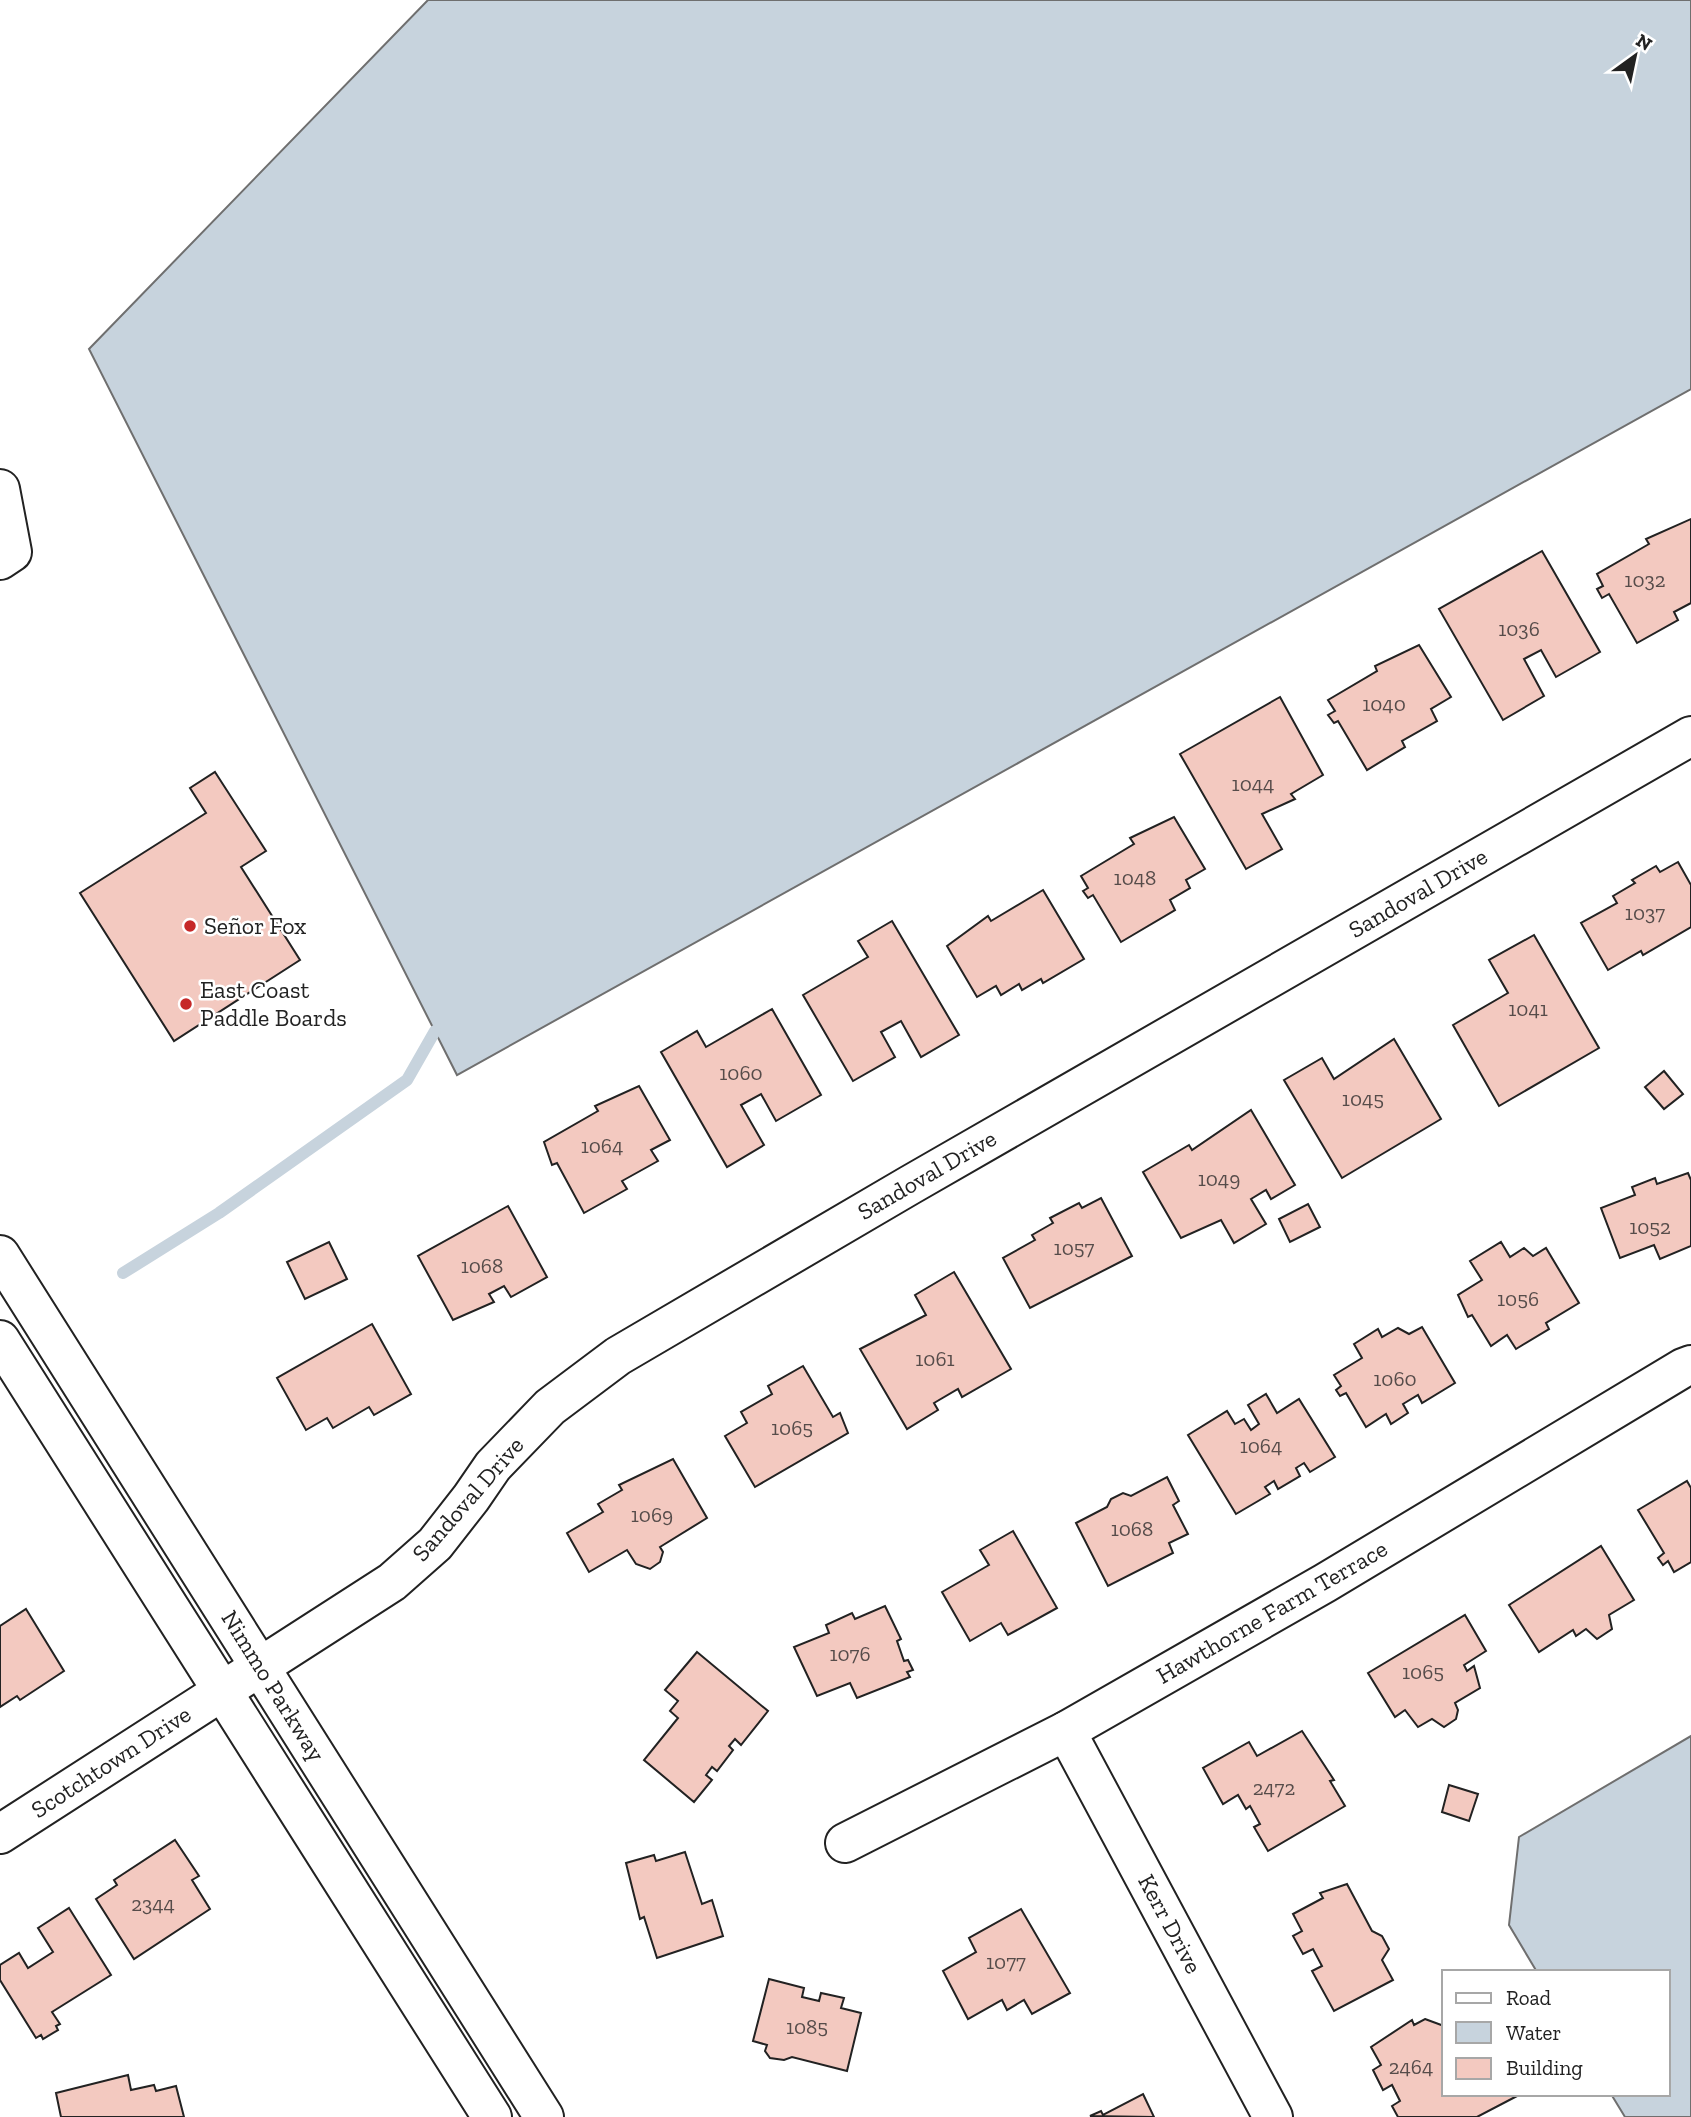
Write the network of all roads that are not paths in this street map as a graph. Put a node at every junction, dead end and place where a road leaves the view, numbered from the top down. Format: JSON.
{"nodes":[{"id":1,"x":0,"y":489,"type":"edge"},
{"id":2,"x":0,"y":560,"type":"edge"},
{"id":3,"x":1691,"y":736,"type":"edge"},
{"id":4,"x":0,"y":1255,"type":"edge"},
{"id":5,"x":0,"y":1340,"type":"edge"},
{"id":6,"x":1691,"y":1365,"type":"edge"},
{"id":7,"x":260,"y":1665,"type":"junction"},
{"id":8,"x":222,"y":1690,"type":"junction"},
{"id":9,"x":1066,"y":1731,"type":"junction"},
{"id":10,"x":0,"y":1834,"type":"edge"},
{"id":11,"x":845,"y":1843,"type":"dead end"},
{"id":12,"x":492,"y":2117,"type":"edge"},
{"id":13,"x":544,"y":2117,"type":"edge"},
{"id":14,"x":1273,"y":2117,"type":"edge"}],
"edges":[{"from":1,"to":2,"type":"street"},
{"from":3,"to":7,"type":"street","name":"Sandoval Drive"},
{"from":4,"to":7,"type":"street","name":"Nimmo Parkway"},
{"from":5,"to":8,"type":"street","name":"Nimmo Parkway"},
{"from":6,"to":9,"type":"street","name":"Hawthorne Farm Terrace"},
{"from":7,"to":8,"type":"street","name":"Sandoval Drive"},
{"from":7,"to":13,"type":"street","name":"Nimmo Parkway"},
{"from":8,"to":10,"type":"street","name":"Scotchtown Drive"},
{"from":8,"to":12,"type":"street","name":"Nimmo Parkway"},
{"from":9,"to":11,"type":"street","name":"Hawthorne Farm Terrace"},
{"from":9,"to":14,"type":"street","name":"Kerr Drive"}]}
